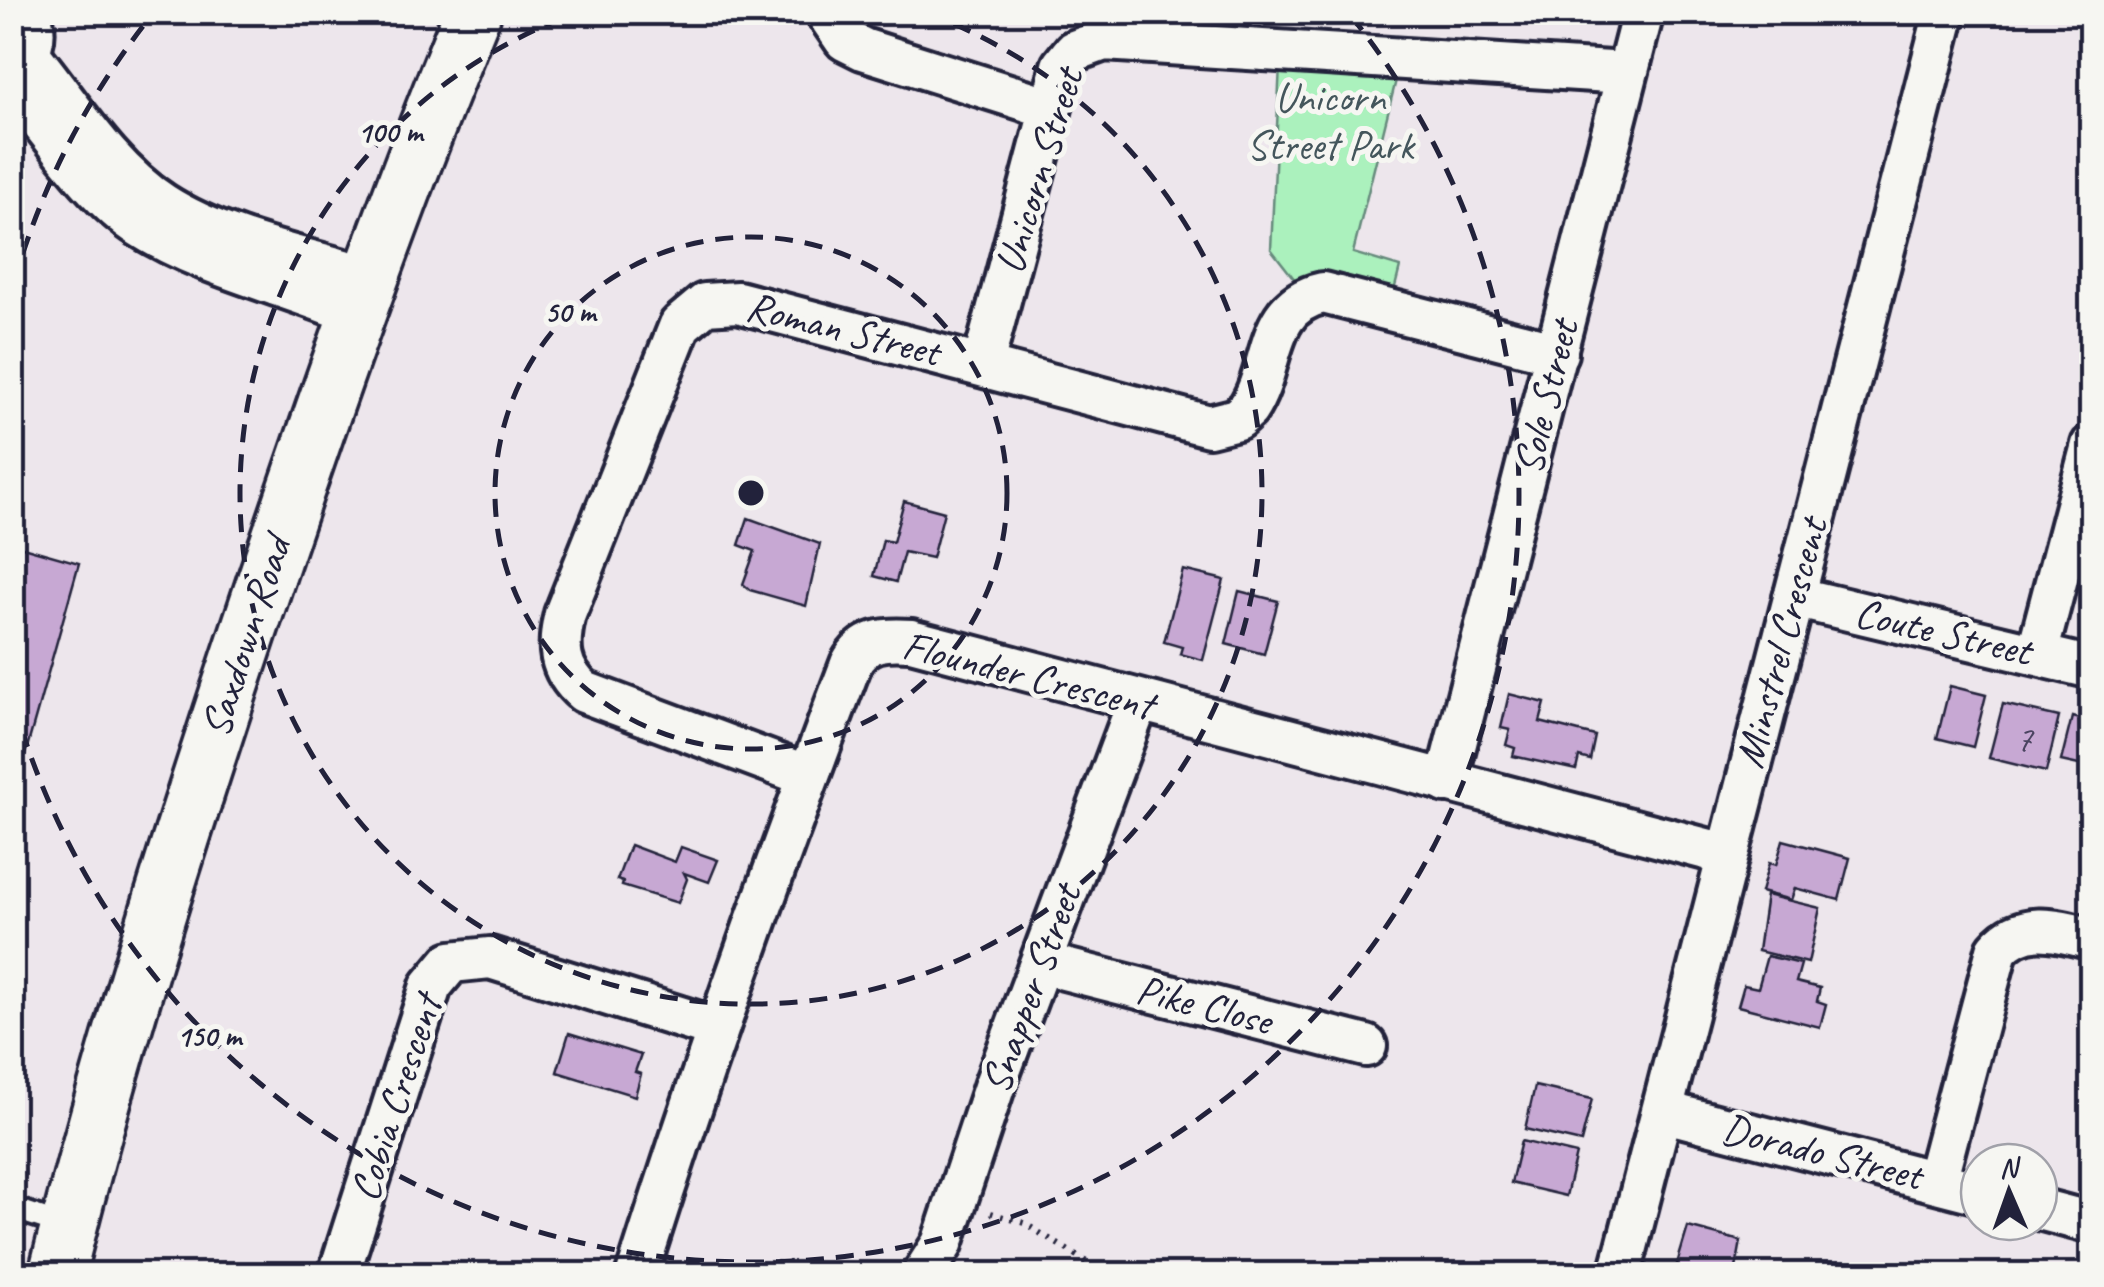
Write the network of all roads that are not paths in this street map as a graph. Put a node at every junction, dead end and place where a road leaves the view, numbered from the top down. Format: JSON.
{"nodes":[{"id":1,"x":29,"y":12,"type":"edge"},
{"id":2,"x":473,"y":12,"type":"edge"},
{"id":3,"x":826,"y":12,"type":"edge"},
{"id":4,"x":1642,"y":12,"type":"edge"},
{"id":5,"x":1945,"y":12,"type":"edge"},
{"id":6,"x":18,"y":70,"type":"edge"},
{"id":7,"x":1626,"y":73,"type":"junction"},
{"id":8,"x":1050,"y":108,"type":"junction"},
{"id":9,"x":361,"y":295,"type":"junction"},
{"id":10,"x":1558,"y":353,"type":"junction"},
{"id":11,"x":983,"y":364,"type":"junction"},
{"id":12,"x":2092,"y":444,"type":"edge"},
{"id":13,"x":1794,"y":597,"type":"junction"},
{"id":14,"x":2037,"y":654,"type":"junction"},
{"id":15,"x":2092,"y":668,"type":"edge"},
{"id":16,"x":1138,"y":702,"type":"junction"},
{"id":17,"x":808,"y":776,"type":"junction"},
{"id":18,"x":1446,"y":782,"type":"junction"},
{"id":19,"x":1726,"y":854,"type":"junction"},
{"id":20,"x":2092,"y":939,"type":"edge"},
{"id":21,"x":1041,"y":963,"type":"junction"},
{"id":22,"x":715,"y":1028,"type":"junction"},
{"id":23,"x":1366,"y":1046,"type":"dead end"},
{"id":24,"x":1665,"y":1112,"type":"junction"},
{"id":25,"x":1936,"y":1181,"type":"junction"},
{"id":26,"x":1959,"y":1187,"type":"edge"},
{"id":27,"x":12,"y":1208,"type":"edge"},
{"id":28,"x":2059,"y":1214,"type":"edge"},
{"id":29,"x":2092,"y":1223,"type":"edge"},
{"id":30,"x":62,"y":1250,"type":"edge"},
{"id":31,"x":339,"y":1274,"type":"edge"},
{"id":32,"x":637,"y":1274,"type":"edge"},
{"id":33,"x":923,"y":1274,"type":"edge"},
{"id":34,"x":1620,"y":1274,"type":"edge"}],
"edges":[{"from":1,"to":6,"type":"street"},
{"from":2,"to":9,"type":"street","name":"Saxdown Road"},
{"from":3,"to":8,"type":"street"},
{"from":4,"to":7,"type":"street","name":"Sole Street"},
{"from":5,"to":13,"type":"street","name":"Minstrel Crescent"},
{"from":6,"to":9,"type":"street"},
{"from":7,"to":8,"type":"street","name":"Unicorn Street"},
{"from":7,"to":10,"type":"street","name":"Sole Street"},
{"from":8,"to":11,"type":"street","name":"Unicorn Street"},
{"from":9,"to":30,"type":"street","name":"Saxdown Road"},
{"from":10,"to":11,"type":"street","name":"Roman Street"},
{"from":10,"to":18,"type":"street","name":"Sole Street"},
{"from":11,"to":17,"type":"street","name":"Roman Street"},
{"from":12,"to":14,"type":"street"},
{"from":13,"to":14,"type":"street","name":"Coute Street"},
{"from":13,"to":19,"type":"street","name":"Minstrel Crescent"},
{"from":14,"to":15,"type":"street","name":"Coute Street"},
{"from":16,"to":17,"type":"street","name":"Flounder Crescent"},
{"from":16,"to":18,"type":"street","name":"Flounder Crescent"},
{"from":16,"to":21,"type":"street","name":"Snapper Street"},
{"from":17,"to":22,"type":"street","name":"Flounder Crescent"},
{"from":18,"to":19,"type":"street","name":"Flounder Crescent"},
{"from":19,"to":24,"type":"street","name":"Minstrel Crescent"},
{"from":20,"to":25,"type":"street"},
{"from":21,"to":23,"type":"street","name":"Pike Close"},
{"from":21,"to":33,"type":"street","name":"Snapper Street"},
{"from":22,"to":31,"type":"street","name":"Cobia Crescent"},
{"from":22,"to":32,"type":"street","name":"Flounder Crescent"},
{"from":24,"to":25,"type":"street","name":"Dorado Street"},
{"from":24,"to":34,"type":"street","name":"Minstrel Crescent"},
{"from":25,"to":26,"type":"street","name":"Dorado Street"},
{"from":27,"to":30,"type":"lane"},
{"from":28,"to":29,"type":"street"}]}
